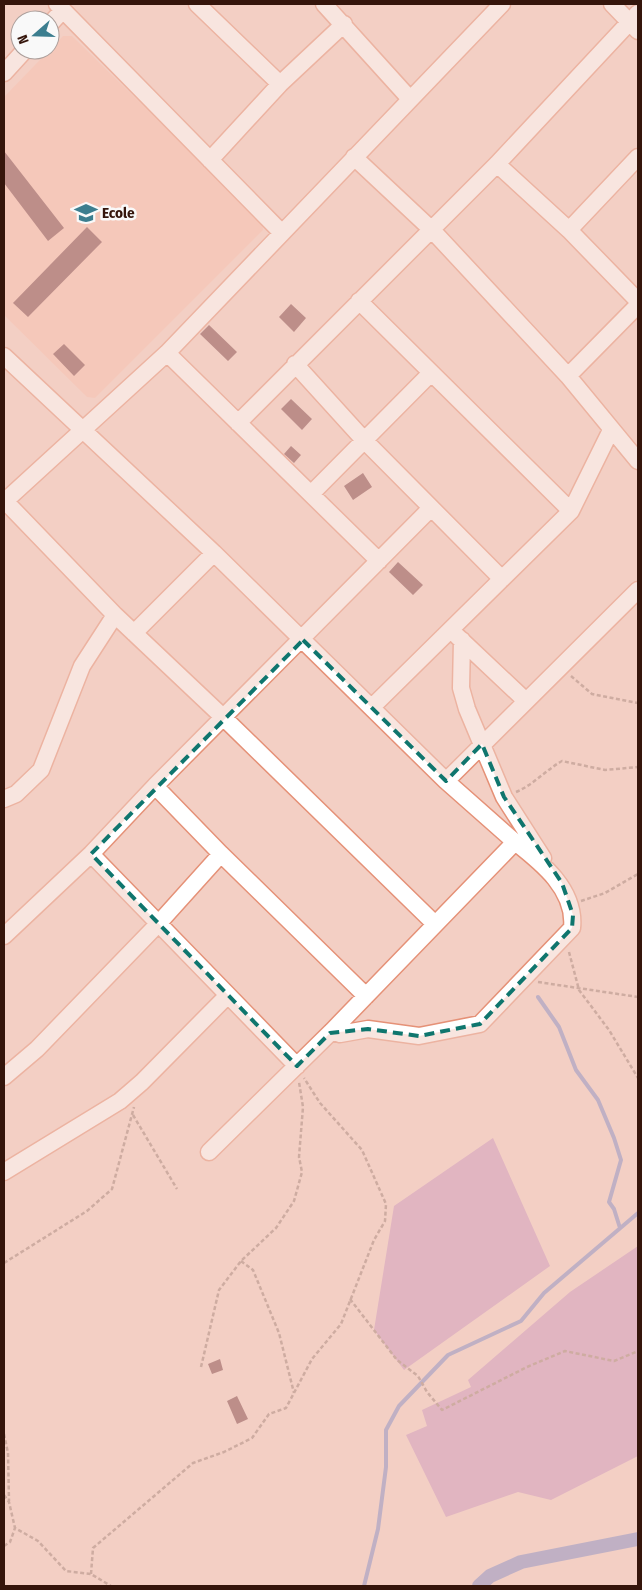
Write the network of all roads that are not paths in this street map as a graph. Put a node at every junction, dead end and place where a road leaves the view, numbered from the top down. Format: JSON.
{"nodes":[{"id":1,"x":197,"y":4,"type":"edge"},
{"id":2,"x":324,"y":4,"type":"edge"},
{"id":3,"x":502,"y":4,"type":"edge"},
{"id":4,"x":612,"y":4,"type":"edge"},
{"id":5,"x":60,"y":7,"type":"edge"},
{"id":6,"x":635,"y":21,"type":"edge"},
{"id":7,"x":344,"y":24,"type":"junction"},
{"id":8,"x":16,"y":60,"type":"edge"},
{"id":9,"x":4,"y":73,"type":"edge"},
{"id":10,"x":280,"y":84,"type":"junction"},
{"id":11,"x":410,"y":99,"type":"junction"},
{"id":12,"x":354,"y":157,"type":"junction"},
{"id":13,"x":210,"y":160,"type":"junction"},
{"id":14,"x":638,"y":160,"type":"edge"},
{"id":15,"x":497,"y":164,"type":"junction"},
{"id":16,"x":432,"y":230,"type":"junction"},
{"id":17,"x":569,"y":230,"type":"junction"},
{"id":18,"x":282,"y":233,"type":"junction"},
{"id":19,"x":359,"y":301,"type":"junction"},
{"id":20,"x":638,"y":301,"type":"edge"},
{"id":21,"x":638,"y":305,"type":"edge"},
{"id":22,"x":168,"y":353,"type":"junction"},
{"id":23,"x":4,"y":356,"type":"edge"},
{"id":24,"x":294,"y":364,"type":"junction"},
{"id":25,"x":431,"y":373,"type":"junction"},
{"id":26,"x":568,"y":376,"type":"junction"},
{"id":27,"x":238,"y":423,"type":"junction"},
{"id":28,"x":611,"y":430,"type":"junction"},
{"id":29,"x":83,"y":432,"type":"junction"},
{"id":30,"x":364,"y":440,"type":"junction"},
{"id":31,"x":638,"y":461,"type":"edge"},
{"id":32,"x":311,"y":494,"type":"junction"},
{"id":33,"x":5,"y":502,"type":"edge"},
{"id":34,"x":432,"y":508,"type":"junction"},
{"id":35,"x":570,"y":511,"type":"junction"},
{"id":36,"x":214,"y":552,"type":"junction"},
{"id":37,"x":379,"y":561,"type":"junction"},
{"id":38,"x":502,"y":579,"type":"junction"},
{"id":39,"x":638,"y":590,"type":"edge"},
{"id":40,"x":115,"y":615,"type":"junction"},
{"id":41,"x":449,"y":630,"type":"junction"},
{"id":42,"x":134,"y":633,"type":"junction"},
{"id":43,"x":303,"y":640,"type":"junction"},
{"id":44,"x":462,"y":640,"type":"junction"},
{"id":45,"x":526,"y":701,"type":"junction"},
{"id":46,"x":372,"y":707,"type":"junction"},
{"id":47,"x":224,"y":718,"type":"junction"},
{"id":48,"x":482,"y":744,"type":"junction"},
{"id":49,"x":446,"y":781,"type":"junction"},
{"id":50,"x":155,"y":786,"type":"junction"},
{"id":51,"x":4,"y":799,"type":"edge"},
{"id":52,"x":515,"y":842,"type":"junction"},
{"id":53,"x":90,"y":854,"type":"junction"},
{"id":54,"x":221,"y":854,"type":"junction"},
{"id":55,"x":568,"y":898,"type":"junction"},
{"id":56,"x":158,"y":924,"type":"junction"},
{"id":57,"x":435,"y":924,"type":"junction"},
{"id":58,"x":4,"y":936,"type":"edge"},
{"id":59,"x":228,"y":995,"type":"junction"},
{"id":60,"x":366,"y":996,"type":"junction"},
{"id":61,"x":332,"y":1031,"type":"junction"},
{"id":62,"x":297,"y":1066,"type":"junction"},
{"id":63,"x":4,"y":1077,"type":"edge"},
{"id":64,"x":209,"y":1152,"type":"dead end"},
{"id":65,"x":4,"y":1172,"type":"edge"}],
"edges":[{"from":1,"to":10,"type":"street"},
{"from":2,"to":7,"type":"street"},
{"from":3,"to":11,"type":"street"},
{"from":4,"to":6,"type":"street"},
{"from":5,"to":13,"type":"street"},
{"from":6,"to":15,"type":"street"},
{"from":7,"to":10,"type":"street"},
{"from":7,"to":11,"type":"street"},
{"from":8,"to":9,"type":"street"},
{"from":10,"to":13,"type":"street"},
{"from":11,"to":12,"type":"street"},
{"from":12,"to":16,"type":"street"},
{"from":12,"to":18,"type":"street"},
{"from":13,"to":18,"type":"street"},
{"from":14,"to":17,"type":"street"},
{"from":15,"to":16,"type":"street"},
{"from":15,"to":17,"type":"street"},
{"from":16,"to":19,"type":"street"},
{"from":16,"to":26,"type":"street"},
{"from":17,"to":20,"type":"street"},
{"from":18,"to":22,"type":"street"},
{"from":19,"to":24,"type":"street"},
{"from":19,"to":25,"type":"street"},
{"from":21,"to":26,"type":"street"},
{"from":22,"to":27,"type":"street"},
{"from":22,"to":29,"type":"street"},
{"from":23,"to":29,"type":"street"},
{"from":24,"to":27,"type":"street"},
{"from":24,"to":30,"type":"street"},
{"from":25,"to":30,"type":"street"},
{"from":25,"to":35,"type":"street"},
{"from":26,"to":28,"type":"street"},
{"from":27,"to":32,"type":"street"},
{"from":28,"to":31,"type":"street"},
{"from":28,"to":35,"type":"street"},
{"from":29,"to":33,"type":"street"},
{"from":29,"to":36,"type":"street"},
{"from":30,"to":32,"type":"street"},
{"from":30,"to":34,"type":"street"},
{"from":32,"to":37,"type":"street"},
{"from":33,"to":40,"type":"street"},
{"from":34,"to":37,"type":"street"},
{"from":34,"to":38,"type":"street"},
{"from":35,"to":38,"type":"street"},
{"from":36,"to":42,"type":"street"},
{"from":36,"to":43,"type":"street"},
{"from":37,"to":43,"type":"street"},
{"from":38,"to":41,"type":"street"},
{"from":39,"to":45,"type":"street"},
{"from":40,"to":42,"type":"street"},
{"from":40,"to":51,"type":"street"},
{"from":41,"to":44,"type":"street"},
{"from":41,"to":46,"type":"street"},
{"from":42,"to":47,"type":"street"},
{"from":43,"to":46,"type":"street"},
{"from":43,"to":47,"type":"street"},
{"from":44,"to":45,"type":"street"},
{"from":44,"to":48,"type":"street"},
{"from":45,"to":48,"type":"street"},
{"from":46,"to":49,"type":"street"},
{"from":47,"to":50,"type":"street"},
{"from":47,"to":57,"type":"street"},
{"from":48,"to":49,"type":"street"},
{"from":48,"to":55,"type":"street"},
{"from":49,"to":52,"type":"street"},
{"from":50,"to":53,"type":"street"},
{"from":50,"to":54,"type":"street"},
{"from":52,"to":55,"type":"street"},
{"from":52,"to":57,"type":"street"},
{"from":53,"to":56,"type":"street"},
{"from":53,"to":58,"type":"street"},
{"from":54,"to":56,"type":"street"},
{"from":54,"to":60,"type":"street"},
{"from":55,"to":61,"type":"street"},
{"from":56,"to":59,"type":"street"},
{"from":56,"to":63,"type":"street"},
{"from":57,"to":60,"type":"street"},
{"from":59,"to":62,"type":"street"},
{"from":59,"to":65,"type":"street"},
{"from":60,"to":61,"type":"street"},
{"from":61,"to":62,"type":"street"},
{"from":62,"to":64,"type":"street"}]}
